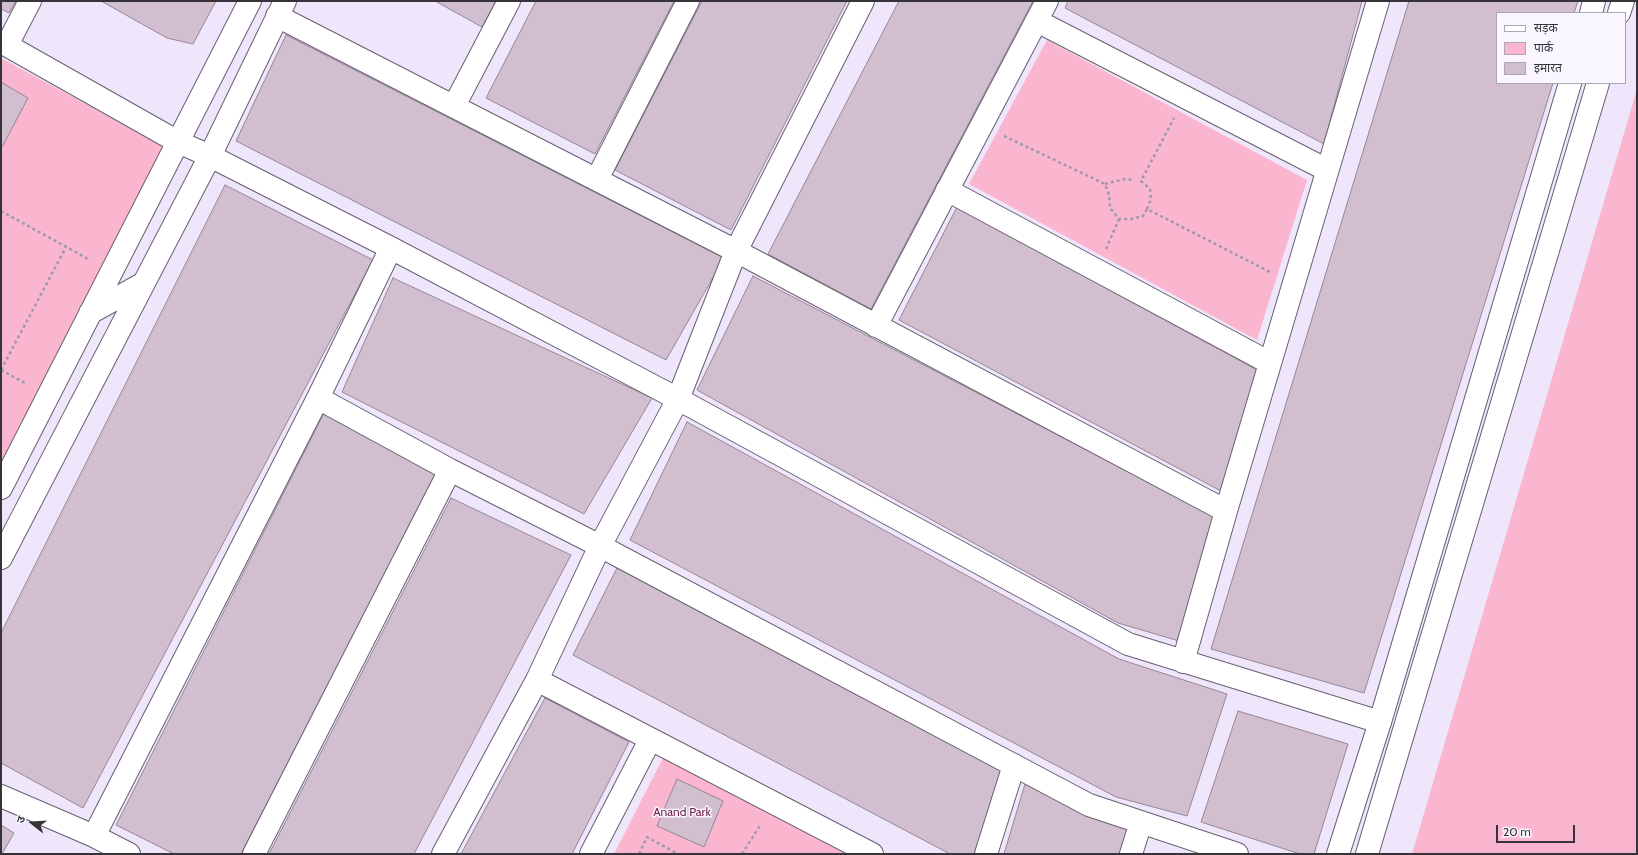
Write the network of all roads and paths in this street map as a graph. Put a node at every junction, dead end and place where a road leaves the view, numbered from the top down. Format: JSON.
{"nodes":[{"id":1,"x":30,"y":1,"type":"edge"},
{"id":2,"x":250,"y":1,"type":"edge"},
{"id":3,"x":509,"y":1,"type":"edge"},
{"id":4,"x":688,"y":1,"type":"edge"},
{"id":5,"x":863,"y":1,"type":"edge"},
{"id":6,"x":1047,"y":1,"type":"edge"},
{"id":7,"x":1378,"y":1,"type":"edge"},
{"id":8,"x":1594,"y":1,"type":"edge"},
{"id":9,"x":1623,"y":1,"type":"edge"},
{"id":10,"x":281,"y":8,"type":"edge"},
{"id":11,"x":1591,"y":12,"type":"edge"},
{"id":12,"x":1619,"y":12,"type":"edge"},
{"id":13,"x":1037,"y":21,"type":"junction"},
{"id":14,"x":4,"y":44,"type":"edge"},
{"id":15,"x":1570,"y":84,"type":"edge"},
{"id":16,"x":1598,"y":84,"type":"edge"},
{"id":17,"x":454,"y":106,"type":"junction"},
{"id":18,"x":1178,"y":111,"type":"dead end"},
{"id":19,"x":997,"y":133,"type":"dead end"},
{"id":20,"x":178,"y":142,"type":"junction"},
{"id":21,"x":210,"y":156,"type":"junction"},
{"id":22,"x":1327,"y":170,"type":"junction"},
{"id":23,"x":597,"y":179,"type":"junction"},
{"id":24,"x":1134,"y":180,"type":"dead end"},
{"id":25,"x":1105,"y":184,"type":"junction"},
{"id":26,"x":947,"y":190,"type":"junction"},
{"id":27,"x":1147,"y":209,"type":"junction"},
{"id":28,"x":1,"y":211,"type":"edge"},
{"id":29,"x":1119,"y":219,"type":"junction"},
{"id":30,"x":66,"y":247,"type":"junction"},
{"id":31,"x":391,"y":248,"type":"junction"},
{"id":32,"x":1106,"y":250,"type":"dead end"},
{"id":33,"x":736,"y":251,"type":"junction"},
{"id":34,"x":96,"y":263,"type":"dead end"},
{"id":35,"x":1277,"y":275,"type":"dead end"},
{"id":36,"x":144,"y":283,"type":"junction"},
{"id":37,"x":90,"y":314,"type":"junction"},
{"id":38,"x":876,"y":326,"type":"junction"},
{"id":39,"x":1270,"y":363,"type":"junction"},
{"id":40,"x":1,"y":370,"type":"edge"},
{"id":41,"x":318,"y":398,"type":"junction"},
{"id":42,"x":678,"y":399,"type":"junction"},
{"id":43,"x":450,"y":470,"type":"junction"},
{"id":44,"x":3,"y":477,"type":"edge"},
{"id":45,"x":1226,"y":511,"type":"junction"},
{"id":46,"x":600,"y":546,"type":"junction"},
{"id":47,"x":1,"y":558,"type":"edge"},
{"id":48,"x":1183,"y":662,"type":"junction"},
{"id":49,"x":537,"y":680,"type":"junction"},
{"id":50,"x":1380,"y":722,"type":"junction"},
{"id":51,"x":650,"y":740,"type":"junction"},
{"id":52,"x":1014,"y":765,"type":"junction"},
{"id":53,"x":1,"y":796,"type":"edge"},
{"id":54,"x":1141,"y":822,"type":"junction"},
{"id":55,"x":94,"y":836,"type":"junction"},
{"id":56,"x":129,"y":854,"type":"edge"},
{"id":57,"x":254,"y":854,"type":"edge"},
{"id":58,"x":442,"y":854,"type":"edge"},
{"id":59,"x":591,"y":854,"type":"edge"},
{"id":60,"x":639,"y":854,"type":"edge"},
{"id":61,"x":678,"y":854,"type":"edge"},
{"id":62,"x":872,"y":854,"type":"edge"},
{"id":63,"x":986,"y":854,"type":"edge"},
{"id":64,"x":1131,"y":854,"type":"edge"},
{"id":65,"x":1237,"y":854,"type":"edge"},
{"id":66,"x":1338,"y":854,"type":"edge"},
{"id":67,"x":1367,"y":854,"type":"edge"}],
"edges":[{"from":1,"to":14,"type":"street"},
{"from":2,"to":20,"type":"street"},
{"from":3,"to":17,"type":"street"},
{"from":4,"to":23,"type":"street"},
{"from":5,"to":33,"type":"street"},
{"from":6,"to":13,"type":"street"},
{"from":7,"to":22,"type":"street"},
{"from":8,"to":11,"type":"street"},
{"from":9,"to":12,"type":"street"},
{"from":10,"to":17,"type":"street"},
{"from":10,"to":21,"type":"street"},
{"from":13,"to":22,"type":"street"},
{"from":13,"to":26,"type":"street"},
{"from":14,"to":20,"type":"street"},
{"from":15,"to":50,"type":"street"},
{"from":16,"to":67,"type":"street"},
{"from":17,"to":23,"type":"street"},
{"from":18,"to":27,"type":"path"},
{"from":19,"to":25,"type":"path"},
{"from":20,"to":21,"type":"street"},
{"from":20,"to":37,"type":"street"},
{"from":21,"to":31,"type":"street"},
{"from":21,"to":36,"type":"street"},
{"from":22,"to":39,"type":"street"},
{"from":23,"to":33,"type":"street"},
{"from":24,"to":25,"type":"path"},
{"from":25,"to":29,"type":"path"},
{"from":26,"to":38,"type":"street"},
{"from":26,"to":39,"type":"street"},
{"from":27,"to":29,"type":"path"},
{"from":27,"to":35,"type":"path"},
{"from":28,"to":30,"type":"path"},
{"from":29,"to":32,"type":"path"},
{"from":30,"to":34,"type":"path"},
{"from":30,"to":40,"type":"path"},
{"from":31,"to":41,"type":"street"},
{"from":31,"to":42,"type":"street"},
{"from":33,"to":38,"type":"street"},
{"from":33,"to":42,"type":"street"},
{"from":36,"to":37,"type":"street"},
{"from":36,"to":47,"type":"street"},
{"from":37,"to":44,"type":"street"},
{"from":38,"to":45,"type":"street"},
{"from":39,"to":45,"type":"street"},
{"from":41,"to":43,"type":"street"},
{"from":41,"to":55,"type":"street"},
{"from":42,"to":46,"type":"street"},
{"from":42,"to":48,"type":"street"},
{"from":43,"to":46,"type":"street"},
{"from":43,"to":57,"type":"street"},
{"from":45,"to":48,"type":"street"},
{"from":46,"to":49,"type":"street"},
{"from":46,"to":52,"type":"street"},
{"from":48,"to":50,"type":"street"},
{"from":49,"to":51,"type":"street"},
{"from":49,"to":58,"type":"street"},
{"from":50,"to":66,"type":"street"},
{"from":51,"to":59,"type":"street"},
{"from":51,"to":62,"type":"street"},
{"from":52,"to":54,"type":"street"},
{"from":52,"to":63,"type":"street"},
{"from":53,"to":55,"type":"street"},
{"from":54,"to":64,"type":"street"},
{"from":54,"to":65,"type":"street"},
{"from":55,"to":56,"type":"street"},
{"from":60,"to":61,"type":"path"}]}
